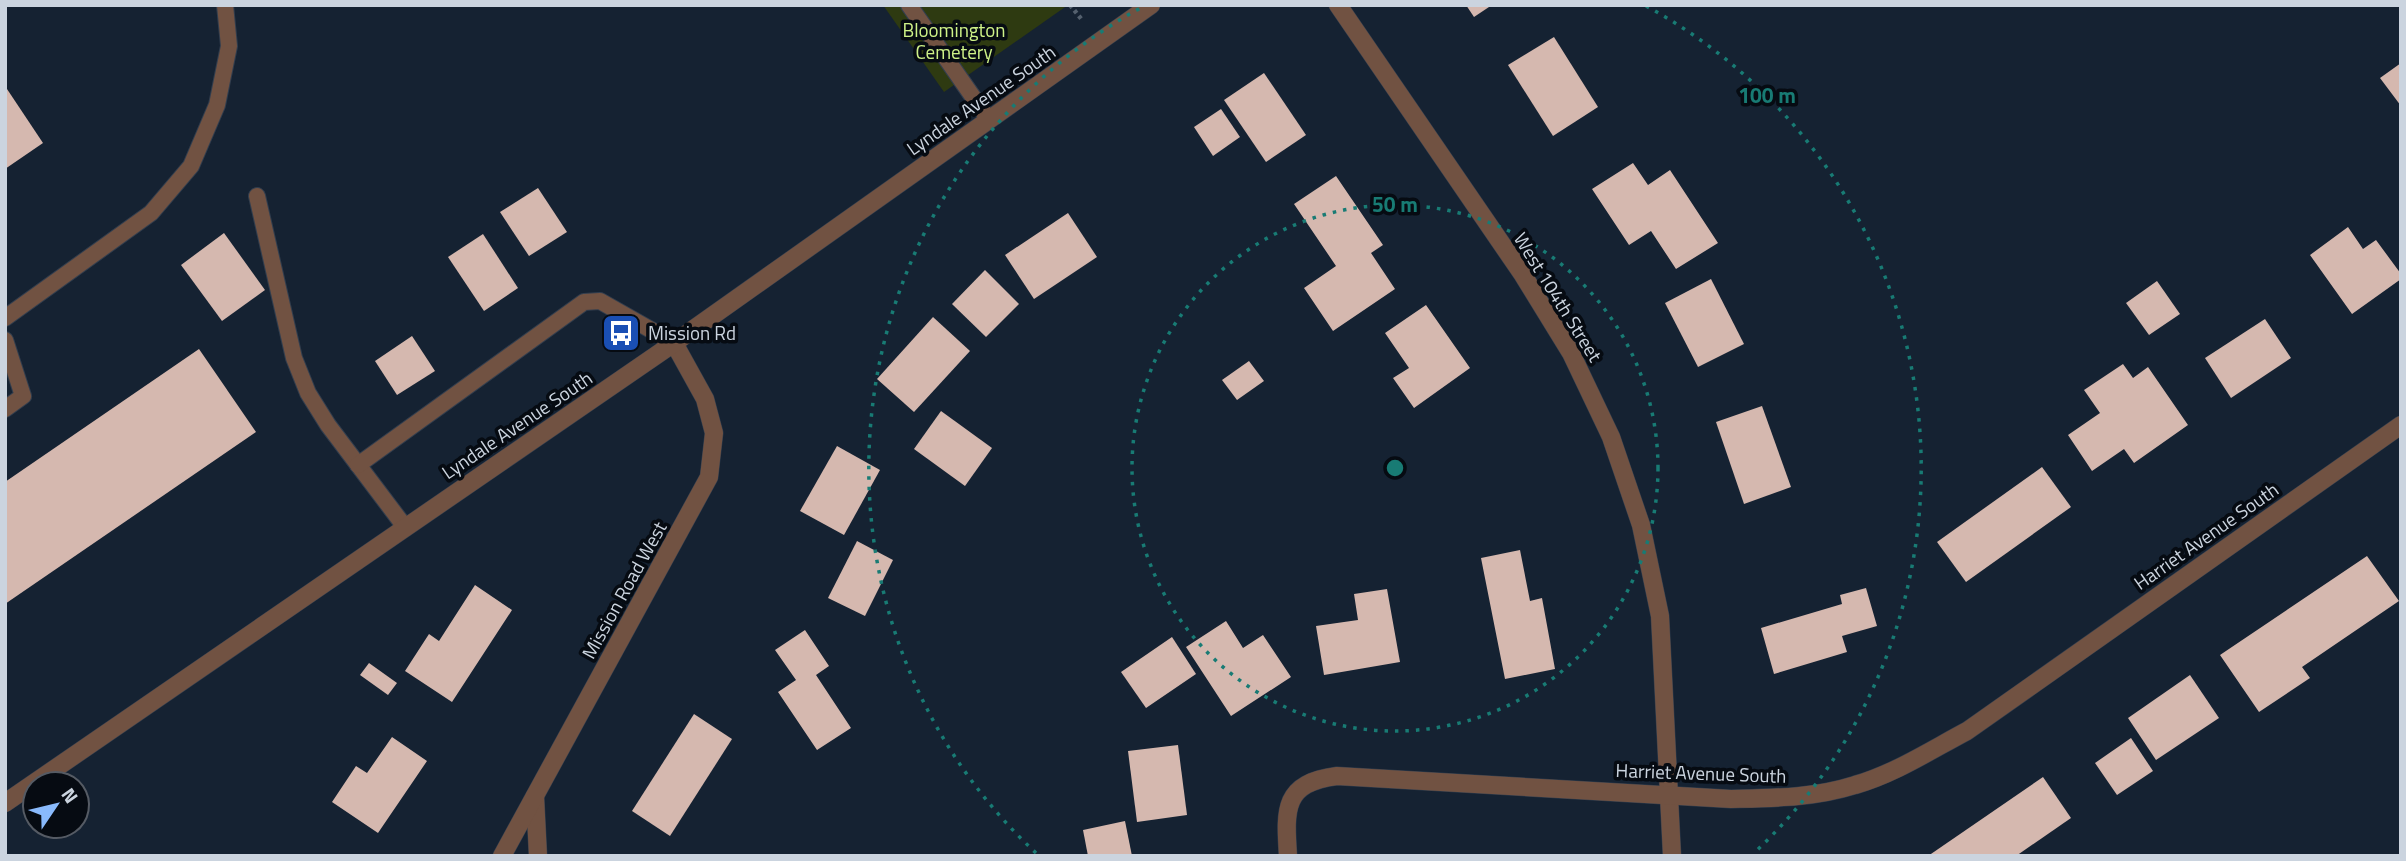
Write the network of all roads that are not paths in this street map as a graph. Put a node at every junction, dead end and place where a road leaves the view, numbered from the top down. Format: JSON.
{"nodes":[{"id":1,"x":225,"y":5,"type":"edge"},
{"id":2,"x":909,"y":5,"type":"edge"},
{"id":3,"x":1151,"y":5,"type":"edge"},
{"id":4,"x":1338,"y":5,"type":"edge"},
{"id":5,"x":989,"y":120,"type":"junction"},
{"id":6,"x":257,"y":196,"type":"dead end"},
{"id":7,"x":5,"y":318,"type":"edge"},
{"id":8,"x":5,"y":340,"type":"edge"},
{"id":9,"x":674,"y":343,"type":"junction"},
{"id":10,"x":5,"y":409,"type":"edge"},
{"id":11,"x":2401,"y":425,"type":"edge"},
{"id":12,"x":358,"y":466,"type":"junction"},
{"id":13,"x":405,"y":527,"type":"junction"},
{"id":14,"x":535,"y":795,"type":"junction"},
{"id":15,"x":1670,"y":795,"type":"junction"},
{"id":16,"x":5,"y":803,"type":"edge"},
{"id":17,"x":502,"y":856,"type":"edge"},
{"id":18,"x":538,"y":856,"type":"edge"},
{"id":19,"x":1288,"y":856,"type":"edge"},
{"id":20,"x":1672,"y":856,"type":"edge"}],
"edges":[{"from":1,"to":7,"type":"lane"},
{"from":2,"to":5,"type":"lane"},
{"from":3,"to":5,"type":"street","name":"Lyndale Avenue South"},
{"from":4,"to":15,"type":"street","name":"West 104th Street"},
{"from":5,"to":9,"type":"street","name":"Lyndale Avenue South"},
{"from":6,"to":12,"type":"lane"},
{"from":8,"to":10,"type":"lane"},
{"from":9,"to":12,"type":"lane"},
{"from":9,"to":13,"type":"street","name":"Lyndale Avenue South"},
{"from":9,"to":14,"type":"street","name":"Mission Road West"},
{"from":11,"to":15,"type":"street","name":"Harriet Avenue South"},
{"from":12,"to":13,"type":"lane"},
{"from":13,"to":16,"type":"street","name":"Lyndale Avenue South"},
{"from":14,"to":17,"type":"street","name":"Mission Road West"},
{"from":14,"to":18,"type":"street"},
{"from":15,"to":19,"type":"street","name":"Harriet Avenue South"},
{"from":15,"to":20,"type":"street","name":"West 104th Street"}]}
